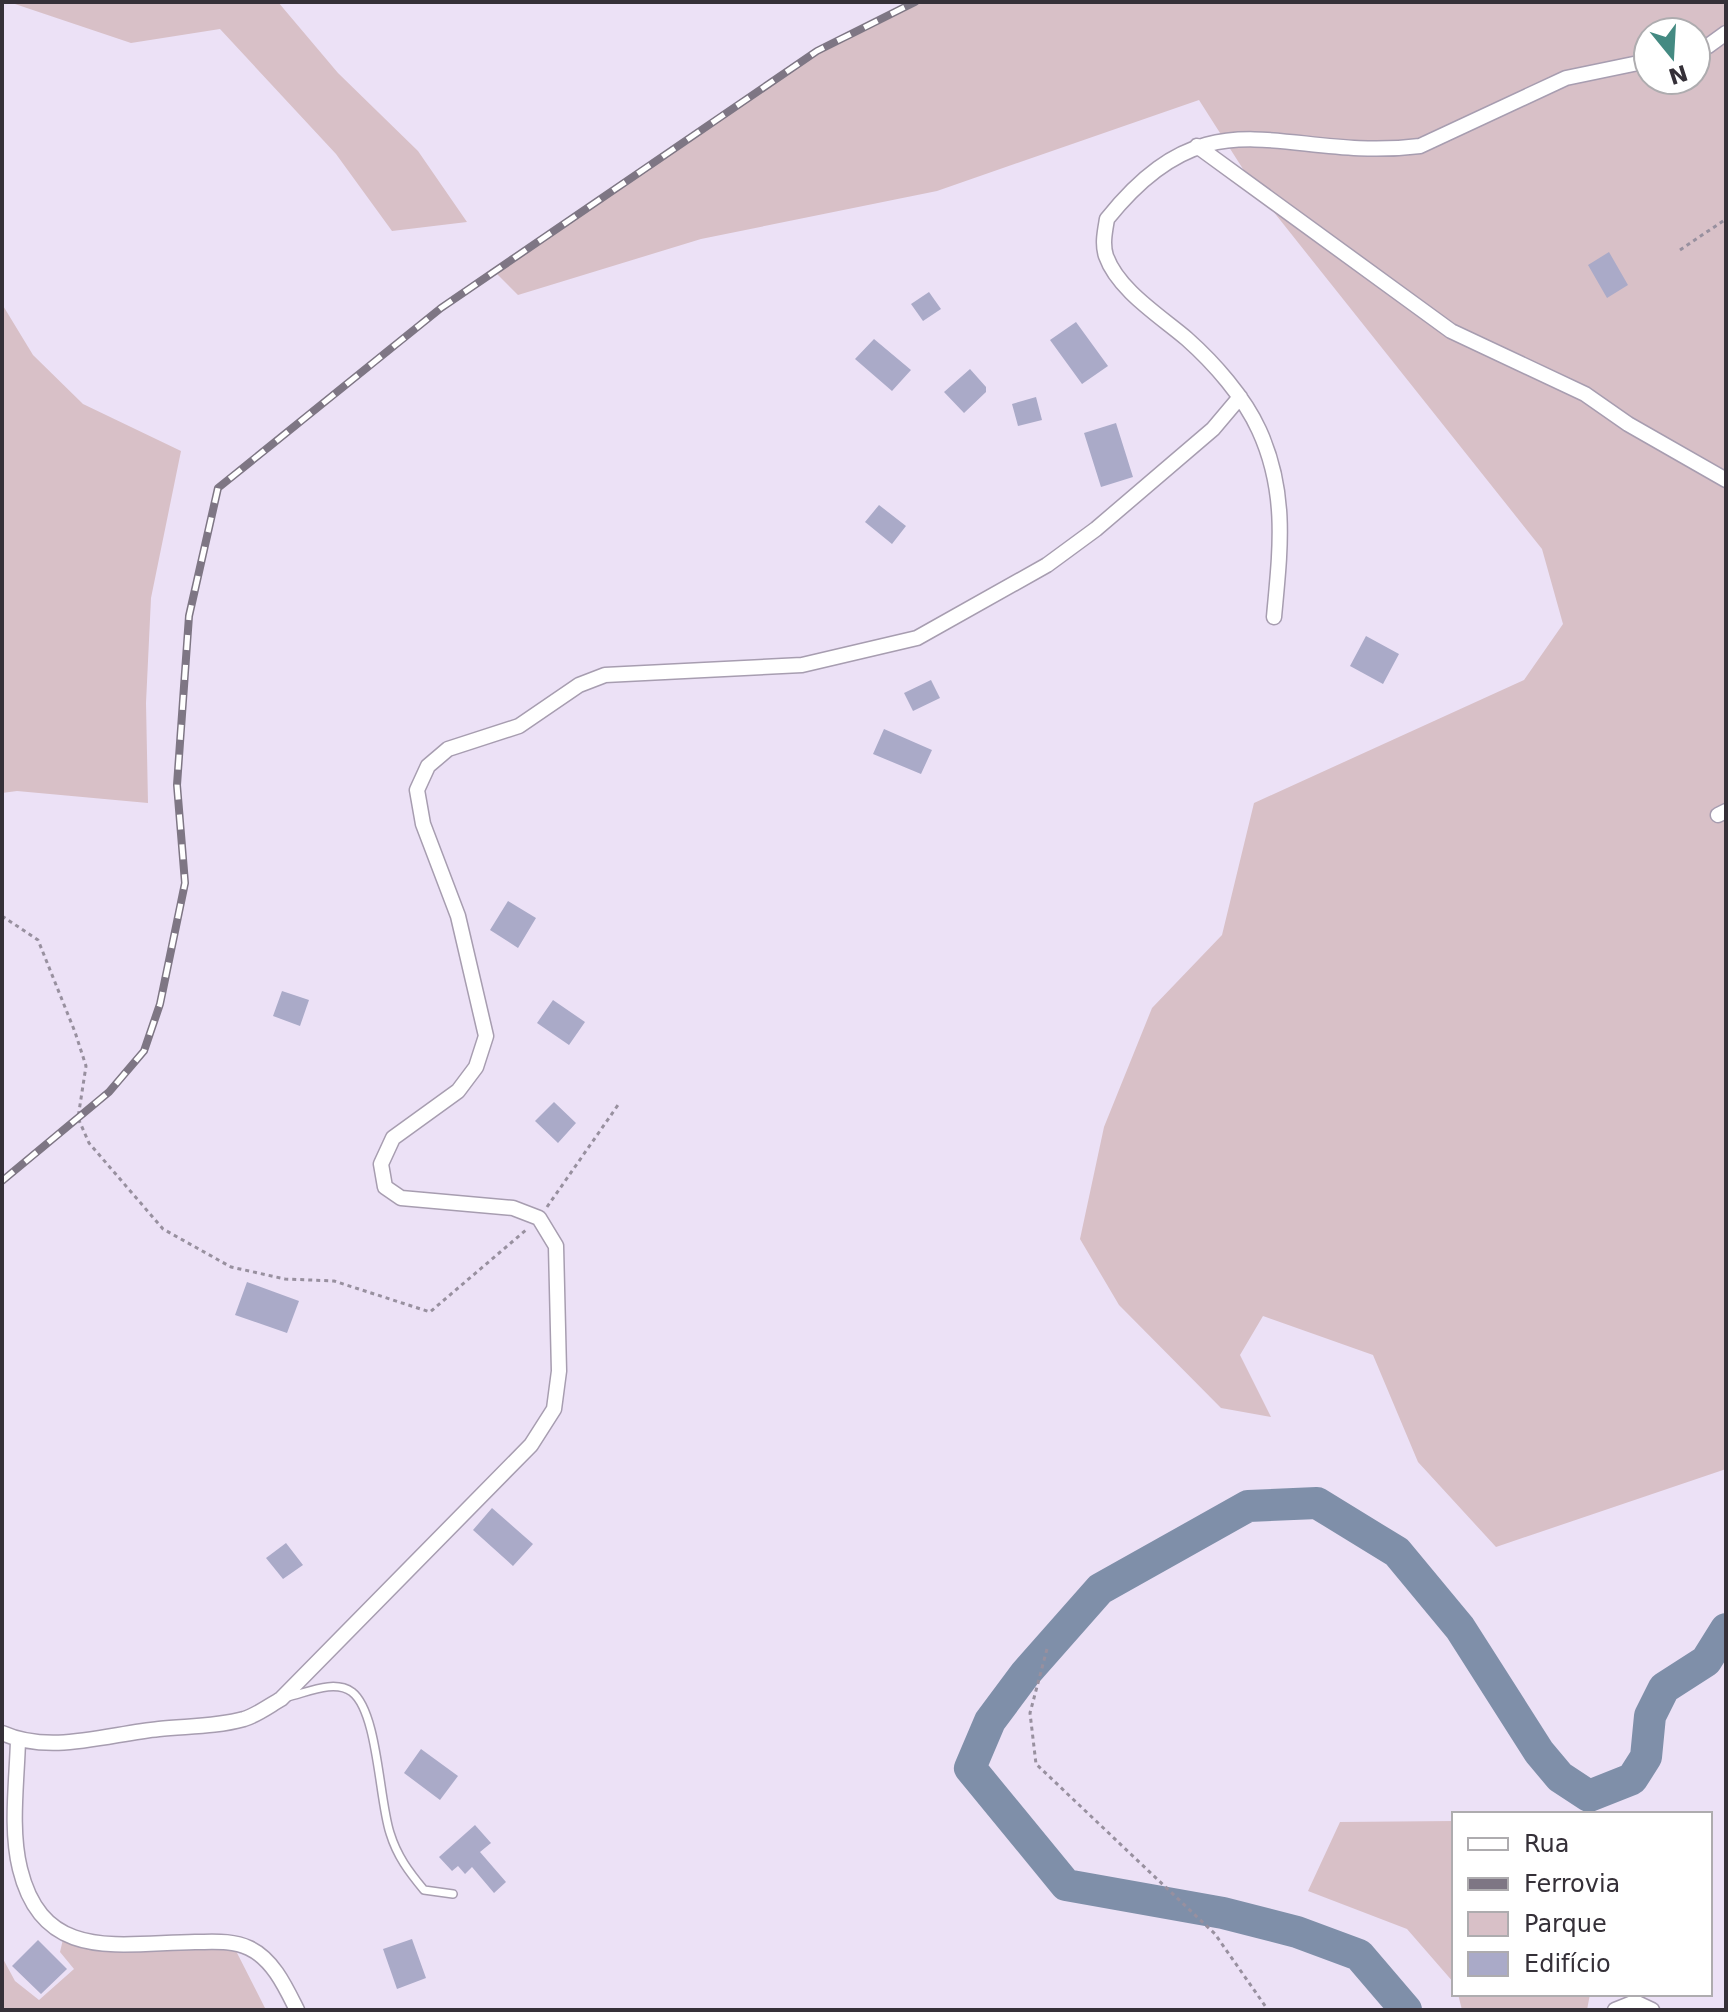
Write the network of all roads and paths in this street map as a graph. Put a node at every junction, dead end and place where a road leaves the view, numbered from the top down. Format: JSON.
{"nodes":[{"id":1,"x":1632,"y":64,"type":"edge"},
{"id":2,"x":1197,"y":146,"type":"junction"},
{"id":3,"x":1726,"y":219,"type":"edge"},
{"id":4,"x":1680,"y":250,"type":"dead end"},
{"id":5,"x":1240,"y":397,"type":"junction"},
{"id":6,"x":1726,"y":480,"type":"edge"},
{"id":7,"x":1274,"y":617,"type":"dead end"},
{"id":8,"x":2,"y":916,"type":"edge"},
{"id":9,"x":618,"y":1105,"type":"dead end"},
{"id":10,"x":539,"y":1218,"type":"junction"},
{"id":11,"x":1047,"y":1649,"type":"dead end"},
{"id":12,"x":281,"y":1699,"type":"junction"},
{"id":13,"x":2,"y":1733,"type":"edge"},
{"id":14,"x":18,"y":1740,"type":"junction"},
{"id":15,"x":453,"y":1894,"type":"dead end"},
{"id":16,"x":297,"y":2010,"type":"edge"},
{"id":17,"x":1268,"y":2010,"type":"edge"},
{"id":18,"x":1615,"y":2010,"type":"edge"},
{"id":19,"x":1652,"y":2010,"type":"edge"}],
"edges":[{"from":1,"to":2,"type":"street"},
{"from":2,"to":5,"type":"street"},
{"from":2,"to":6,"type":"street"},
{"from":3,"to":4,"type":"path"},
{"from":5,"to":7,"type":"street"},
{"from":5,"to":10,"type":"street"},
{"from":8,"to":10,"type":"path"},
{"from":9,"to":10,"type":"path"},
{"from":10,"to":12,"type":"street"},
{"from":11,"to":17,"type":"path"},
{"from":12,"to":14,"type":"street"},
{"from":12,"to":15,"type":"lane"},
{"from":13,"to":14,"type":"street"},
{"from":14,"to":16,"type":"street"},
{"from":18,"to":19,"type":"street"}]}
